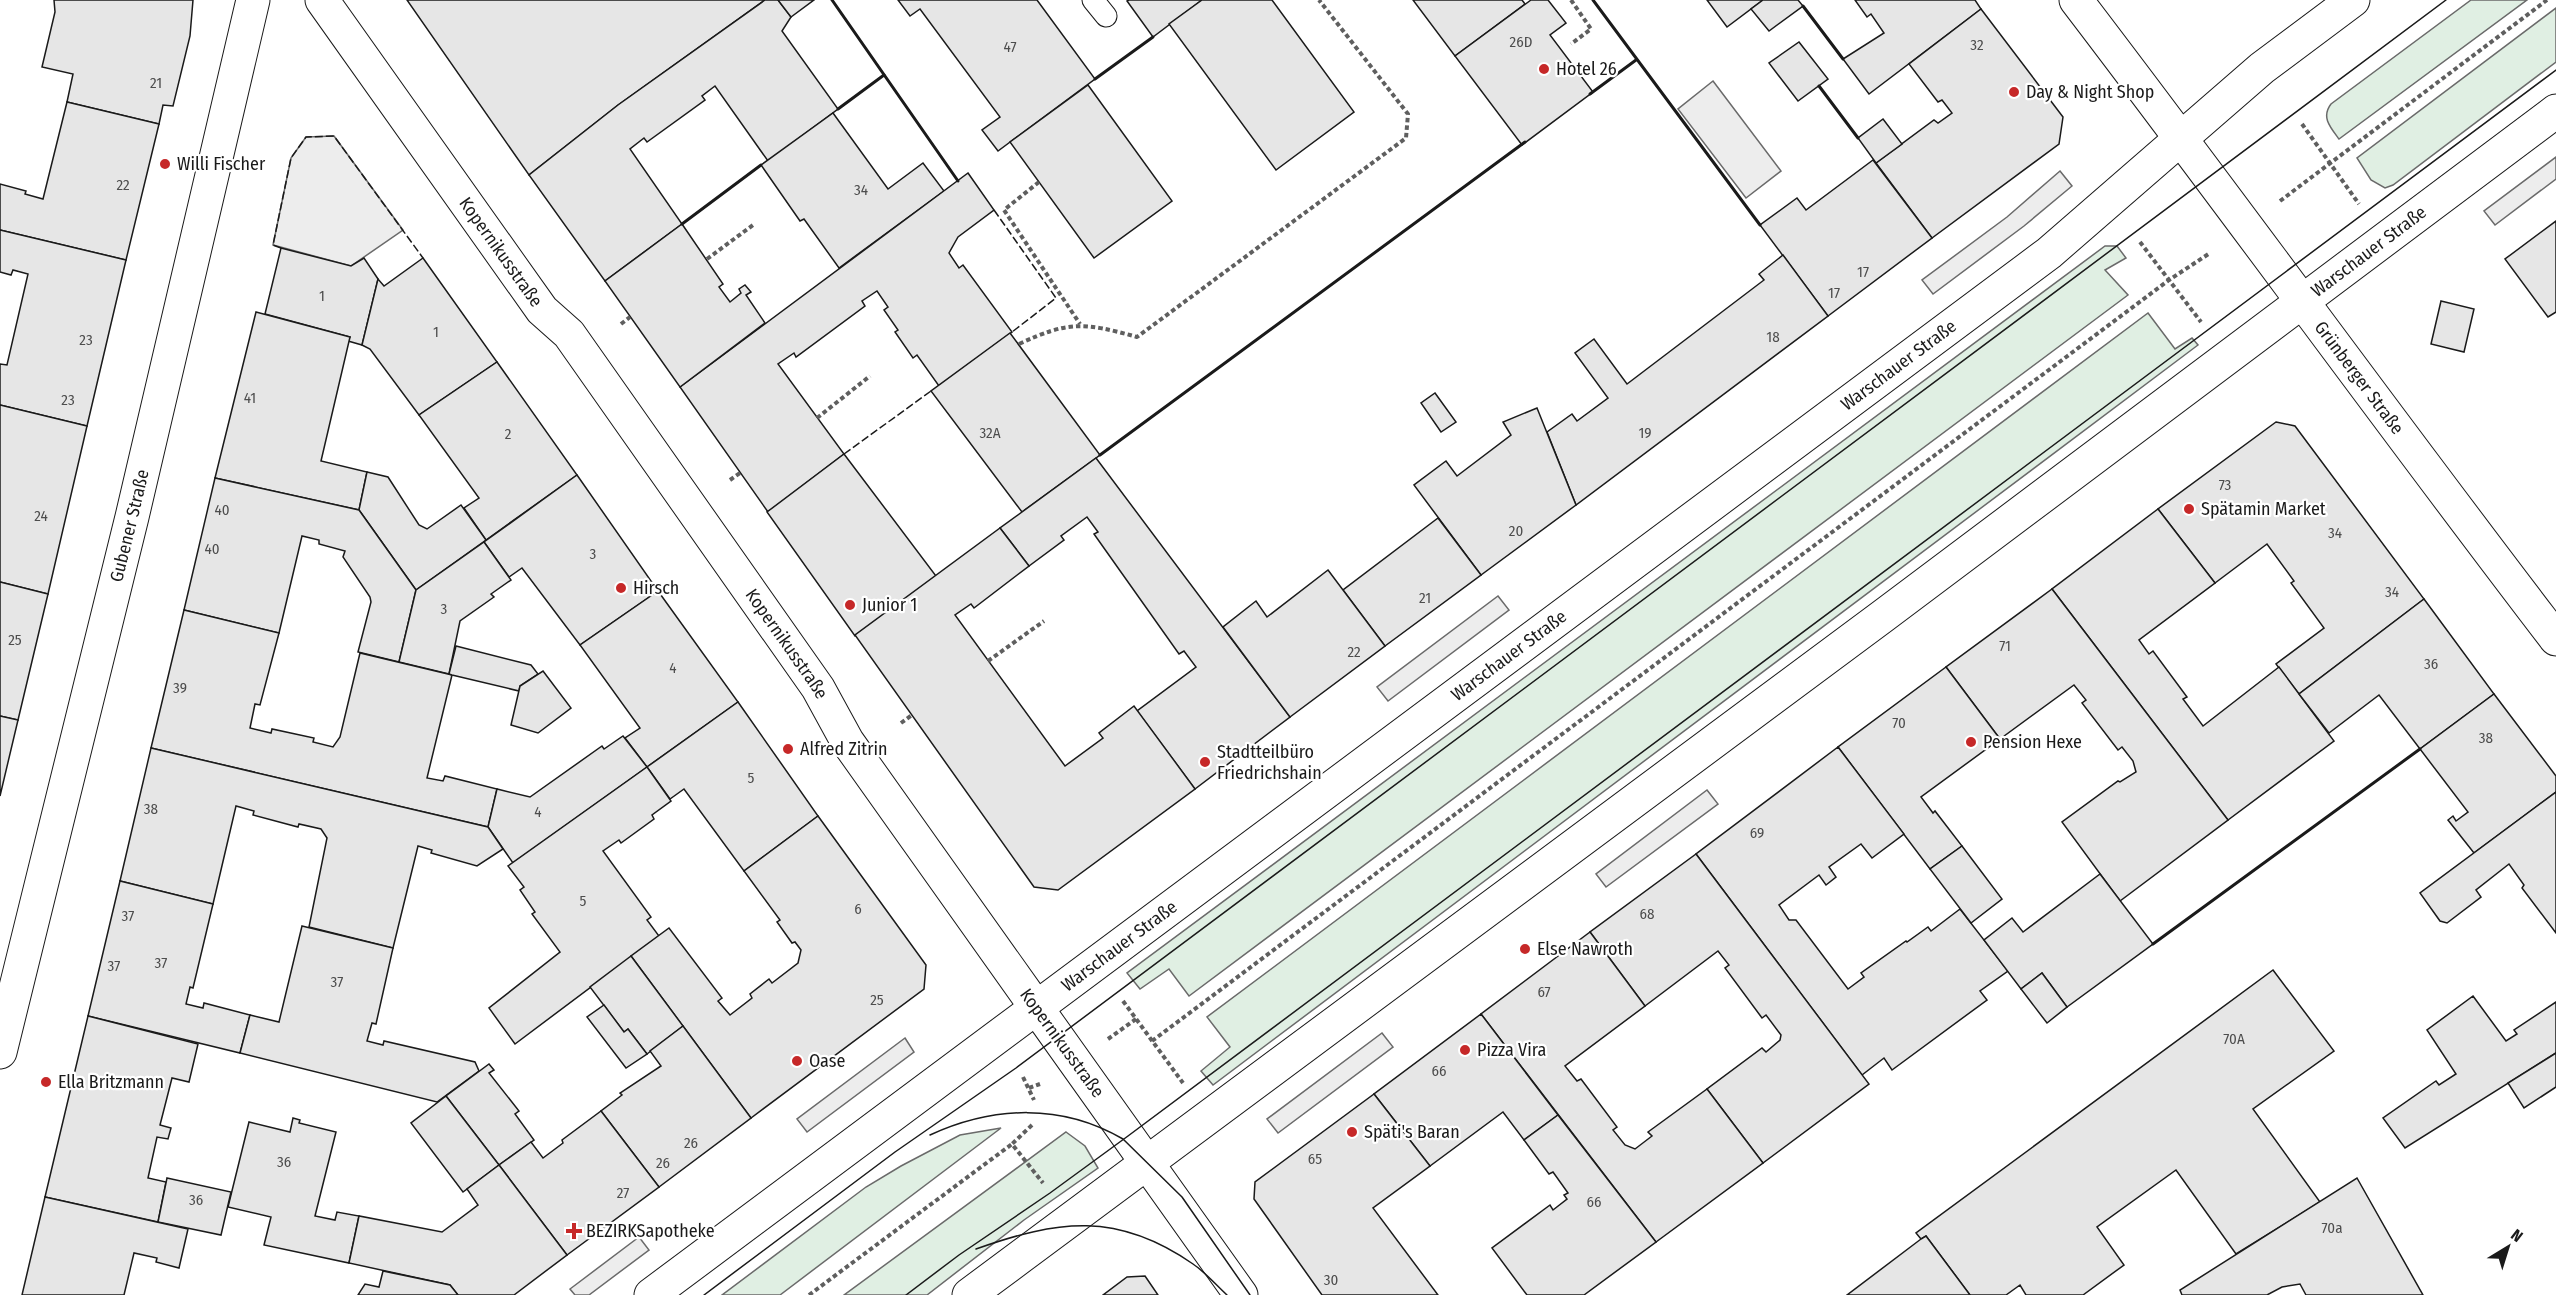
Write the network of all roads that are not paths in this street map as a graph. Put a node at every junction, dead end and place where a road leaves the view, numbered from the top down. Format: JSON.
{"nodes":[{"id":1,"x":253,"y":0,"type":"edge"},
{"id":2,"x":322,"y":0,"type":"edge"},
{"id":3,"x":2076,"y":0,"type":"edge"},
{"id":4,"x":2353,"y":0,"type":"edge"},
{"id":5,"x":2556,"y":111,"type":"edge"},
{"id":6,"x":2182,"y":137,"type":"junction"},
{"id":7,"x":2303,"y":301,"type":"junction"},
{"id":8,"x":2556,"y":639,"type":"edge"},
{"id":9,"x":1036,"y":1007,"type":"junction"},
{"id":10,"x":0,"y":1052,"type":"edge"},
{"id":11,"x":1147,"y":1162,"type":"junction"},
{"id":12,"x":651,"y":1295,"type":"edge"},
{"id":13,"x":969,"y":1295,"type":"edge"},
{"id":14,"x":1241,"y":1295,"type":"edge"}],
"edges":[{"from":1,"to":10,"type":"main road","name":"Gubener Straße"},
{"from":2,"to":9,"type":"main road","name":"Kopernikusstraße"},
{"from":3,"to":6,"type":"main road","name":"Grünberger Straße"},
{"from":4,"to":6,"type":"main road","name":"Warschauer Straße"},
{"from":5,"to":7,"type":"main road","name":"Warschauer Straße"},
{"from":6,"to":7,"type":"main road","name":"Grünberger Straße"},
{"from":6,"to":9,"type":"main road","name":"Warschauer Straße"},
{"from":7,"to":8,"type":"main road","name":"Grünberger Straße"},
{"from":7,"to":11,"type":"main road","name":"Warschauer Straße"},
{"from":9,"to":11,"type":"main road","name":"Kopernikusstraße"},
{"from":9,"to":12,"type":"main road","name":"Warschauer Straße"},
{"from":11,"to":13,"type":"main road","name":"Warschauer Straße"},
{"from":11,"to":14,"type":"main road","name":"Kopernikusstraße"}]}
